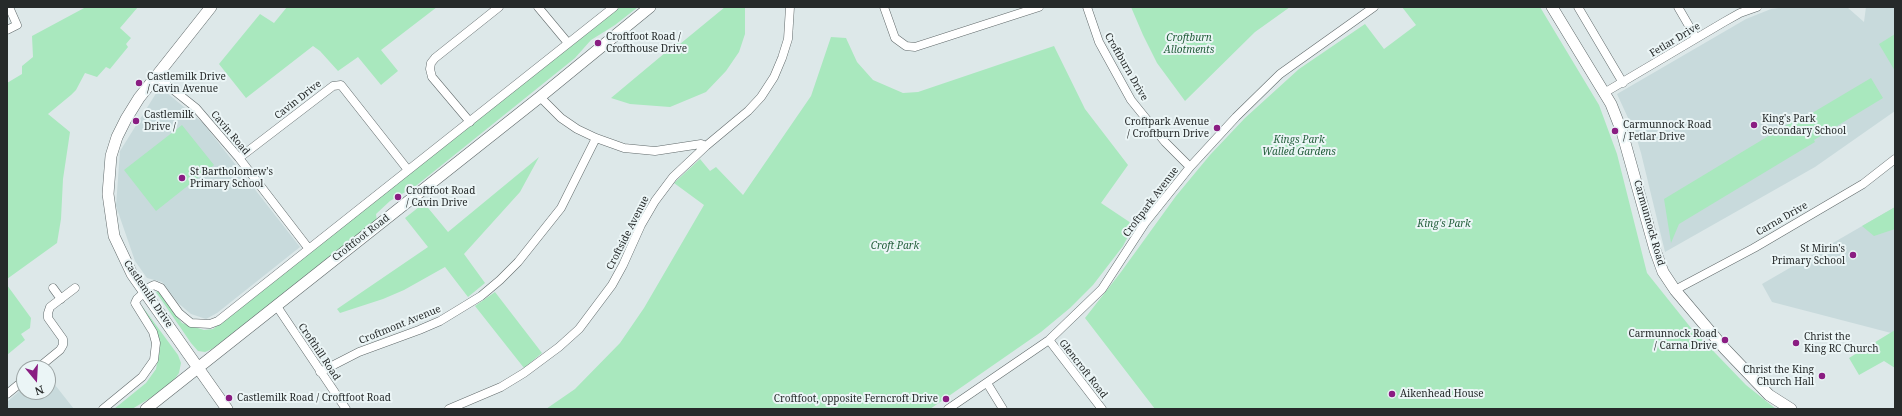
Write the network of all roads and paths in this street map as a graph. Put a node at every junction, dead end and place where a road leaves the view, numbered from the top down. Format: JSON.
{"nodes":[{"id":1,"x":9,"y":7,"type":"edge"},
{"id":2,"x":212,"y":7,"type":"edge"},
{"id":3,"x":499,"y":7,"type":"edge"},
{"id":4,"x":538,"y":7,"type":"edge"},
{"id":5,"x":614,"y":7,"type":"edge"},
{"id":6,"x":650,"y":7,"type":"edge"},
{"id":7,"x":790,"y":7,"type":"edge"},
{"id":8,"x":884,"y":7,"type":"edge"},
{"id":9,"x":1039,"y":7,"type":"edge"},
{"id":10,"x":1087,"y":7,"type":"edge"},
{"id":11,"x":1374,"y":7,"type":"edge"},
{"id":12,"x":1552,"y":7,"type":"edge"},
{"id":13,"x":1578,"y":7,"type":"edge"},
{"id":14,"x":1678,"y":7,"type":"edge"},
{"id":15,"x":1757,"y":7,"type":"edge"},
{"id":16,"x":7,"y":30,"type":"edge"},
{"id":17,"x":1696,"y":38,"type":"junction"},
{"id":18,"x":568,"y":43,"type":"junction"},
{"id":19,"x":156,"y":76,"type":"junction"},
{"id":20,"x":1623,"y":83,"type":"junction"},
{"id":21,"x":1604,"y":93,"type":"junction"},
{"id":22,"x":540,"y":96,"type":"junction"},
{"id":23,"x":470,"y":122,"type":"junction"},
{"id":24,"x":596,"y":138,"type":"junction"},
{"id":25,"x":706,"y":146,"type":"junction"},
{"id":26,"x":239,"y":158,"type":"junction"},
{"id":27,"x":1895,"y":159,"type":"edge"},
{"id":28,"x":1190,"y":167,"type":"junction"},
{"id":29,"x":408,"y":170,"type":"junction"},
{"id":30,"x":309,"y":249,"type":"junction"},
{"id":31,"x":53,"y":288,"type":"dead end"},
{"id":32,"x":75,"y":288,"type":"dead end"},
{"id":33,"x":1675,"y":290,"type":"junction"},
{"id":34,"x":145,"y":292,"type":"junction"},
{"id":35,"x":61,"y":298,"type":"junction"},
{"id":36,"x":276,"y":305,"type":"junction"},
{"id":37,"x":1049,"y":340,"type":"junction"},
{"id":38,"x":48,"y":360,"type":"edge"},
{"id":39,"x":198,"y":367,"type":"junction"},
{"id":40,"x":320,"y":372,"type":"junction"},
{"id":41,"x":988,"y":383,"type":"junction"},
{"id":42,"x":16,"y":387,"type":"edge"},
{"id":43,"x":7,"y":394,"type":"edge"},
{"id":44,"x":103,"y":409,"type":"edge"},
{"id":45,"x":146,"y":409,"type":"edge"},
{"id":46,"x":227,"y":409,"type":"edge"},
{"id":47,"x":346,"y":409,"type":"edge"},
{"id":48,"x":449,"y":409,"type":"edge"},
{"id":49,"x":948,"y":409,"type":"edge"},
{"id":50,"x":1003,"y":409,"type":"edge"},
{"id":51,"x":1102,"y":409,"type":"edge"},
{"id":52,"x":1791,"y":409,"type":"edge"}],
"edges":[{"from":1,"to":16,"type":"street"},
{"from":2,"to":19,"type":"street","name":"Castlemilk Drive"},
{"from":3,"to":23,"type":"street"},
{"from":4,"to":18,"type":"street"},
{"from":5,"to":18,"type":"street"},
{"from":6,"to":22,"type":"street","name":"Croftfoot Road"},
{"from":7,"to":25,"type":"street","name":"Croftside Avenue"},
{"from":8,"to":9,"type":"street"},
{"from":10,"to":28,"type":"street","name":"Croftburn Drive"},
{"from":11,"to":28,"type":"street","name":"Croftpark Avenue"},
{"from":12,"to":21,"type":"street","name":"Carmunnock Road"},
{"from":13,"to":20,"type":"street"},
{"from":14,"to":17,"type":"street"},
{"from":15,"to":17,"type":"street","name":"Fetlar Drive"},
{"from":17,"to":20,"type":"street","name":"Fetlar Drive"},
{"from":18,"to":23,"type":"street"},
{"from":19,"to":26,"type":"street","name":"Cavin Road"},
{"from":19,"to":34,"type":"street","name":"Castlemilk Drive"},
{"from":20,"to":21,"type":"street","name":"Fetlar Drive"},
{"from":21,"to":33,"type":"street","name":"Carmunnock Road"},
{"from":22,"to":24,"type":"street"},
{"from":22,"to":36,"type":"street","name":"Croftfoot Road"},
{"from":23,"to":29,"type":"street"},
{"from":24,"to":25,"type":"street"},
{"from":24,"to":40,"type":"street","name":"Croftmont Avenue"},
{"from":25,"to":48,"type":"street","name":"Croftside Avenue"},
{"from":26,"to":29,"type":"street","name":"Cavin Drive"},
{"from":26,"to":30,"type":"street","name":"Cavin Road"},
{"from":27,"to":33,"type":"street","name":"Carna Drive"},
{"from":28,"to":37,"type":"street","name":"Croftpark Avenue"},
{"from":29,"to":30,"type":"street"},
{"from":30,"to":34,"type":"street"},
{"from":31,"to":35,"type":"street"},
{"from":32,"to":35,"type":"street"},
{"from":33,"to":52,"type":"street","name":"Carmunnock Road"},
{"from":34,"to":39,"type":"street","name":"Castlemilk Drive"},
{"from":34,"to":44,"type":"street"},
{"from":35,"to":38,"type":"street"},
{"from":36,"to":39,"type":"street","name":"Croftfoot Road"},
{"from":36,"to":40,"type":"street","name":"Crofthill Road"},
{"from":37,"to":41,"type":"street","name":"Croftpark Avenue"},
{"from":37,"to":51,"type":"street","name":"Glencroft Road"},
{"from":39,"to":45,"type":"street","name":"Croftfoot Road"},
{"from":39,"to":46,"type":"street","name":"Castlemilk Drive"},
{"from":40,"to":47,"type":"street","name":"Crofthill Road"},
{"from":41,"to":49,"type":"street","name":"Croftpark Avenue"},
{"from":41,"to":50,"type":"street"},
{"from":42,"to":43,"type":"street"}]}
